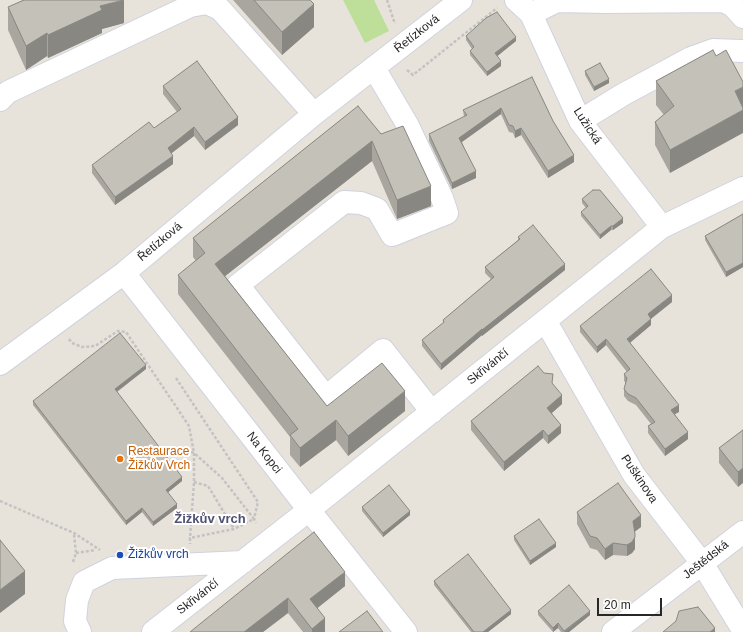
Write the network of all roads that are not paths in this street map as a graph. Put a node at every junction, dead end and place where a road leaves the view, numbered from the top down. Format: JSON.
{"nodes":[{"id":1,"x":461,"y":0,"type":"edge"},
{"id":2,"x":516,"y":6,"type":"edge"},
{"id":3,"x":743,"y":17,"type":"edge"},
{"id":4,"x":743,"y":51,"type":"edge"},
{"id":5,"x":378,"y":75,"type":"junction"},
{"id":6,"x":0,"y":100,"type":"edge"},
{"id":7,"x":314,"y":114,"type":"junction"},
{"id":8,"x":580,"y":121,"type":"junction"},
{"id":9,"x":743,"y":188,"type":"edge"},
{"id":10,"x":662,"y":228,"type":"junction"},
{"id":11,"x":124,"y":273,"type":"junction"},
{"id":12,"x":546,"y":322,"type":"junction"},
{"id":13,"x":0,"y":359,"type":"edge"},
{"id":14,"x":432,"y":412,"type":"junction"},
{"id":15,"x":309,"y":510,"type":"junction"},
{"id":16,"x":743,"y":532,"type":"edge"},
{"id":17,"x":243,"y":562,"type":"junction"},
{"id":18,"x":702,"y":563,"type":"junction"},
{"id":19,"x":743,"y":630,"type":"edge"},
{"id":20,"x":80,"y":632,"type":"edge"},
{"id":21,"x":153,"y":632,"type":"edge"},
{"id":22,"x":406,"y":632,"type":"edge"},
{"id":23,"x":613,"y":632,"type":"edge"}],
"edges":[{"from":1,"to":5,"type":"street","name":"Řetízková"},
{"from":2,"to":3,"type":"street"},
{"from":2,"to":8,"type":"street","name":"Lužická"},
{"from":4,"to":8,"type":"street"},
{"from":5,"to":7,"type":"street","name":"Řetízková"},
{"from":5,"to":14,"type":"street"},
{"from":6,"to":7,"type":"street"},
{"from":7,"to":11,"type":"street","name":"Řetízková"},
{"from":8,"to":10,"type":"street","name":"Lužická"},
{"from":9,"to":10,"type":"street","name":"Skřivánčí"},
{"from":10,"to":12,"type":"street","name":"Skřivánčí"},
{"from":11,"to":13,"type":"street","name":"Řetízková"},
{"from":11,"to":15,"type":"street","name":"Na Kopci"},
{"from":12,"to":14,"type":"street","name":"Skřivánčí"},
{"from":12,"to":18,"type":"street","name":"Puškinova"},
{"from":14,"to":15,"type":"street","name":"Skřivánčí"},
{"from":15,"to":17,"type":"street","name":"Skřivánčí"},
{"from":15,"to":22,"type":"street","name":"Na Kopci"},
{"from":16,"to":18,"type":"street","name":"Ještědská"},
{"from":17,"to":20,"type":"street","name":"Skřivánčí"},
{"from":17,"to":21,"type":"street","name":"Skřivánčí"},
{"from":18,"to":19,"type":"street","name":"Puškinova"},
{"from":18,"to":23,"type":"street","name":"Ještědská"}]}
